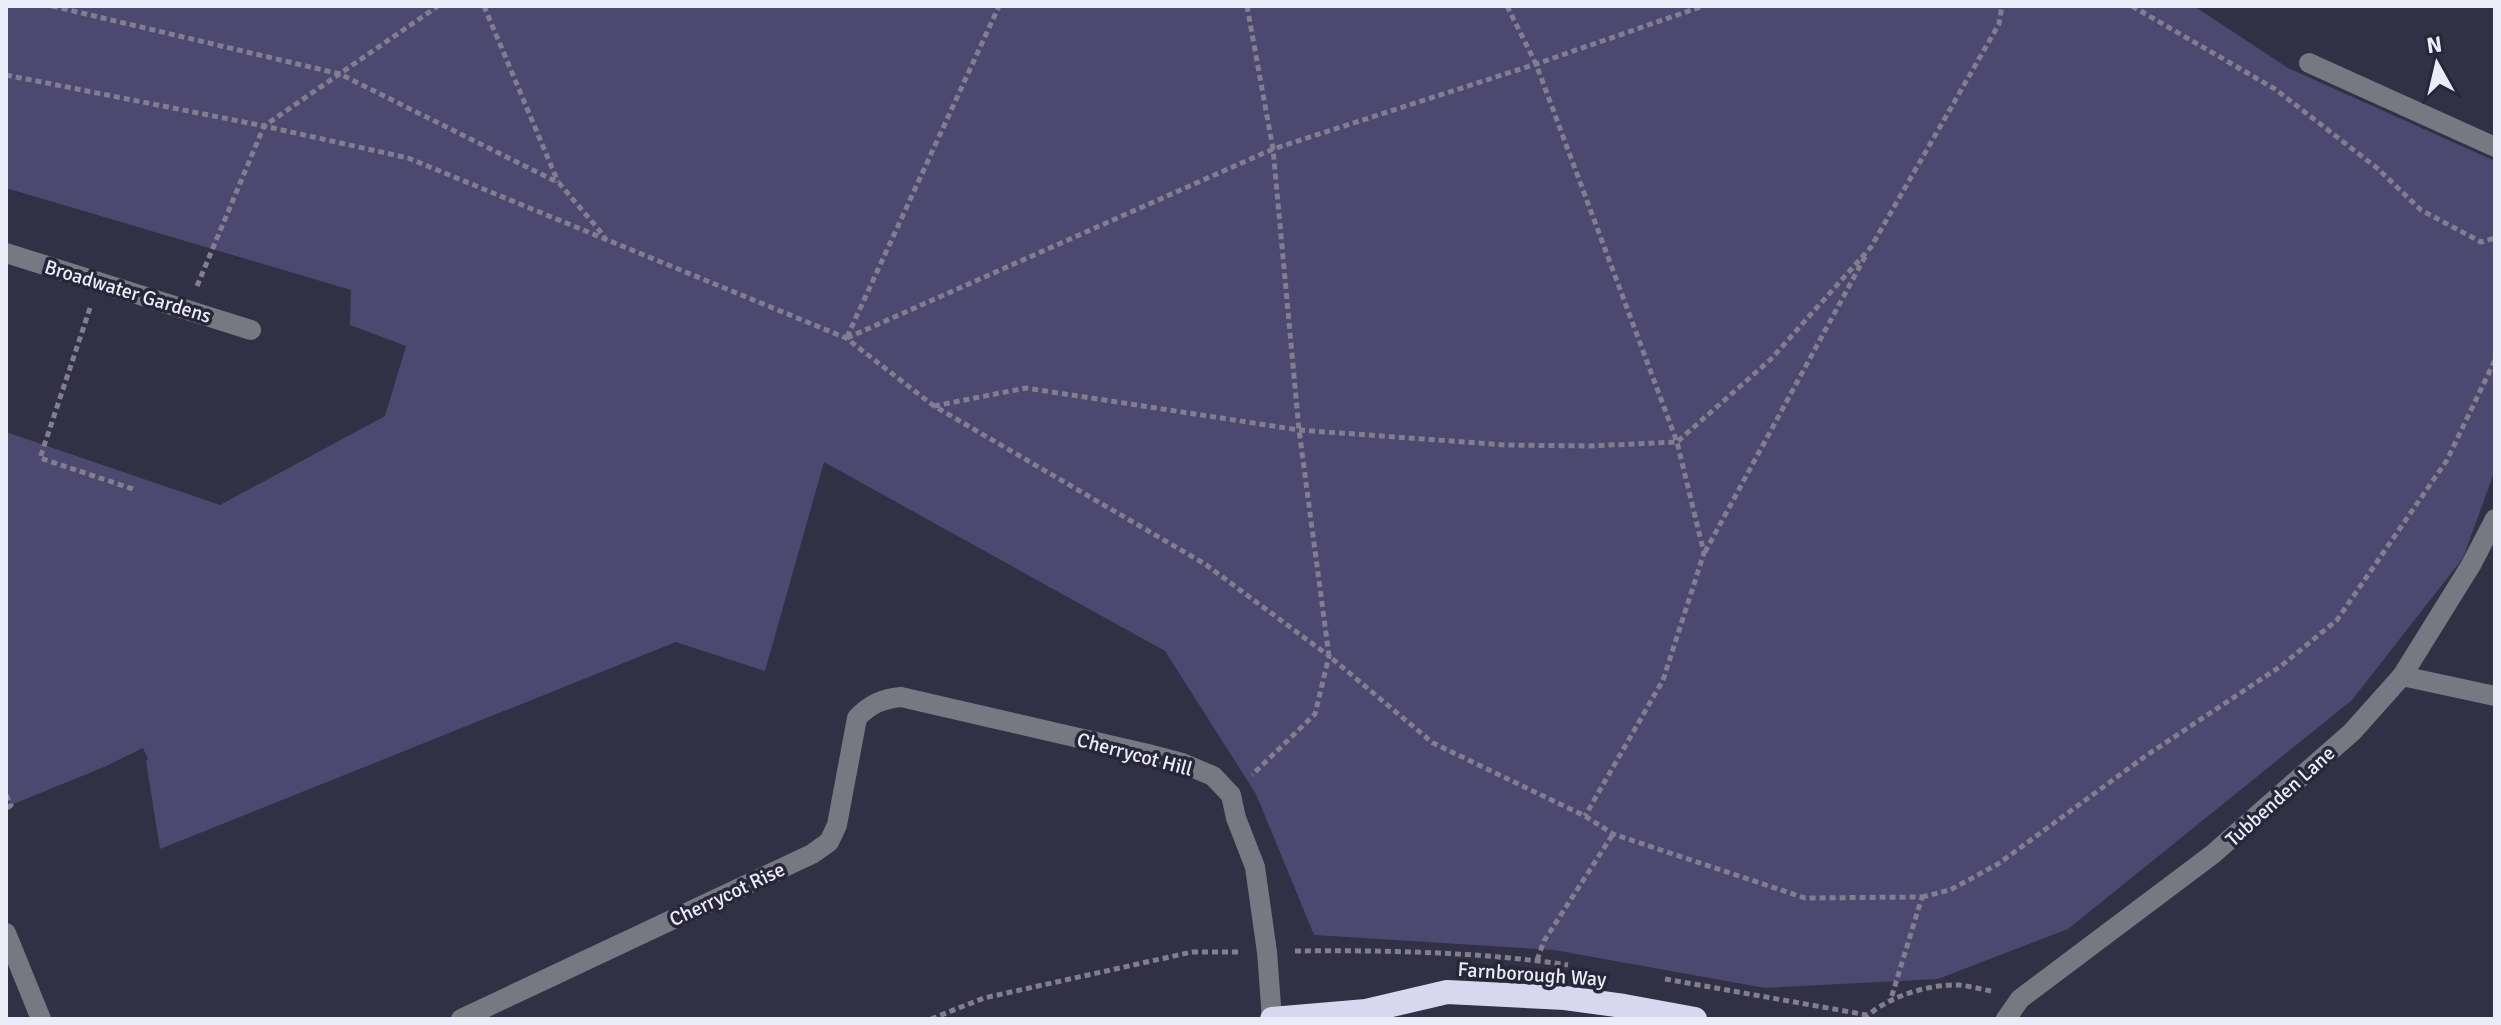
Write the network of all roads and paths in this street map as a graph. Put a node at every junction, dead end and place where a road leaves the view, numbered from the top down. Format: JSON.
{"nodes":[{"id":1,"x":52,"y":6,"type":"edge"},
{"id":2,"x":438,"y":6,"type":"edge"},
{"id":3,"x":484,"y":6,"type":"edge"},
{"id":4,"x":999,"y":6,"type":"edge"},
{"id":5,"x":1247,"y":6,"type":"edge"},
{"id":6,"x":1507,"y":6,"type":"edge"},
{"id":7,"x":1703,"y":6,"type":"edge"},
{"id":8,"x":2002,"y":6,"type":"edge"},
{"id":9,"x":2132,"y":6,"type":"edge"},
{"id":10,"x":2309,"y":63,"type":"dead end"},
{"id":11,"x":1536,"y":64,"type":"junction"},
{"id":12,"x":340,"y":74,"type":"junction"},
{"id":13,"x":6,"y":75,"type":"edge"},
{"id":14,"x":264,"y":126,"type":"junction"},
{"id":15,"x":2495,"y":147,"type":"edge"},
{"id":16,"x":1273,"y":149,"type":"junction"},
{"id":17,"x":559,"y":183,"type":"junction"},
{"id":18,"x":2495,"y":238,"type":"edge"},
{"id":19,"x":607,"y":239,"type":"junction"},
{"id":20,"x":1871,"y":247,"type":"junction"},
{"id":21,"x":6,"y":253,"type":"edge"},
{"id":22,"x":99,"y":280,"type":"junction"},
{"id":23,"x":187,"y":309,"type":"junction"},
{"id":24,"x":251,"y":330,"type":"dead end"},
{"id":25,"x":846,"y":338,"type":"junction"},
{"id":26,"x":2495,"y":360,"type":"edge"},
{"id":27,"x":934,"y":406,"type":"junction"},
{"id":28,"x":1299,"y":430,"type":"junction"},
{"id":29,"x":1677,"y":442,"type":"junction"},
{"id":30,"x":136,"y":490,"type":"dead end"},
{"id":31,"x":2495,"y":519,"type":"edge"},
{"id":32,"x":1704,"y":553,"type":"junction"},
{"id":33,"x":1329,"y":656,"type":"junction"},
{"id":34,"x":2402,"y":676,"type":"junction"},
{"id":35,"x":2495,"y":696,"type":"edge"},
{"id":36,"x":901,"y":697,"type":"joint"},
{"id":37,"x":6,"y":795,"type":"edge"},
{"id":38,"x":1231,"y":795,"type":"junction"},
{"id":39,"x":6,"y":809,"type":"edge"},
{"id":40,"x":1585,"y":816,"type":"junction"},
{"id":41,"x":1613,"y":834,"type":"junction"},
{"id":42,"x":1922,"y":897,"type":"junction"},
{"id":43,"x":6,"y":933,"type":"edge"},
{"id":44,"x":1267,"y":952,"type":"junction"},
{"id":45,"x":2020,"y":999,"type":"junction"},
{"id":46,"x":1890,"y":1002,"type":"junction"},
{"id":47,"x":1366,"y":1011,"type":"junction"},
{"id":48,"x":41,"y":1019,"type":"edge"},
{"id":49,"x":461,"y":1019,"type":"edge"},
{"id":50,"x":931,"y":1019,"type":"edge"},
{"id":51,"x":1272,"y":1019,"type":"edge"},
{"id":52,"x":1397,"y":1019,"type":"edge"},
{"id":53,"x":1695,"y":1019,"type":"edge"},
{"id":54,"x":1864,"y":1019,"type":"edge"},
{"id":55,"x":2006,"y":1019,"type":"edge"}],
"edges":[{"from":1,"to":12,"type":"path"},
{"from":2,"to":12,"type":"path"},
{"from":3,"to":17,"type":"path"},
{"from":4,"to":25,"type":"path"},
{"from":5,"to":16,"type":"path"},
{"from":6,"to":11,"type":"path"},
{"from":7,"to":11,"type":"path"},
{"from":8,"to":20,"type":"path"},
{"from":9,"to":18,"type":"path"},
{"from":10,"to":15,"type":"street"},
{"from":11,"to":16,"type":"path"},
{"from":11,"to":29,"type":"path"},
{"from":12,"to":14,"type":"path"},
{"from":12,"to":17,"type":"path"},
{"from":13,"to":14,"type":"path"},
{"from":14,"to":19,"type":"path"},
{"from":14,"to":23,"type":"path"},
{"from":16,"to":25,"type":"path"},
{"from":16,"to":28,"type":"path"},
{"from":17,"to":19,"type":"path"},
{"from":19,"to":25,"type":"path"},
{"from":20,"to":29,"type":"path"},
{"from":20,"to":32,"type":"path"},
{"from":21,"to":22,"type":"street","name":"Broadwater Gardens"},
{"from":22,"to":23,"type":"street","name":"Broadwater Gardens"},
{"from":22,"to":30,"type":"path"},
{"from":23,"to":24,"type":"street","name":"Broadwater Gardens"},
{"from":25,"to":27,"type":"path"},
{"from":26,"to":42,"type":"path"},
{"from":27,"to":28,"type":"path"},
{"from":27,"to":33,"type":"path"},
{"from":28,"to":29,"type":"path"},
{"from":28,"to":33,"type":"path"},
{"from":29,"to":32,"type":"path"},
{"from":31,"to":34,"type":"street","name":"Tubbenden Lane"},
{"from":32,"to":40,"type":"path"},
{"from":33,"to":38,"type":"path"},
{"from":33,"to":40,"type":"path"},
{"from":34,"to":35,"type":"street"},
{"from":34,"to":45,"type":"street","name":"Tubbenden Lane"},
{"from":36,"to":38,"type":"street","name":"Cherrycot Hill"},
{"from":36,"to":49,"type":"street","name":"Cherrycot Rise"},
{"from":37,"to":39,"type":"path"},
{"from":38,"to":44,"type":"street"},
{"from":40,"to":41,"type":"path"},
{"from":41,"to":42,"type":"path"},
{"from":41,"to":44,"type":"path"},
{"from":42,"to":46,"type":"path"},
{"from":43,"to":48,"type":"street"},
{"from":44,"to":50,"type":"path"},
{"from":44,"to":51,"type":"street"},
{"from":45,"to":46,"type":"path"},
{"from":45,"to":55,"type":"street","name":"Tubbenden Lane"},
{"from":46,"to":54,"type":"path"},
{"from":47,"to":51,"type":"highway","name":"Farnborough Way"},
{"from":47,"to":52,"type":"highway","name":"Farnborough Way"},
{"from":47,"to":53,"type":"highway","name":"Farnborough Way"}]}
